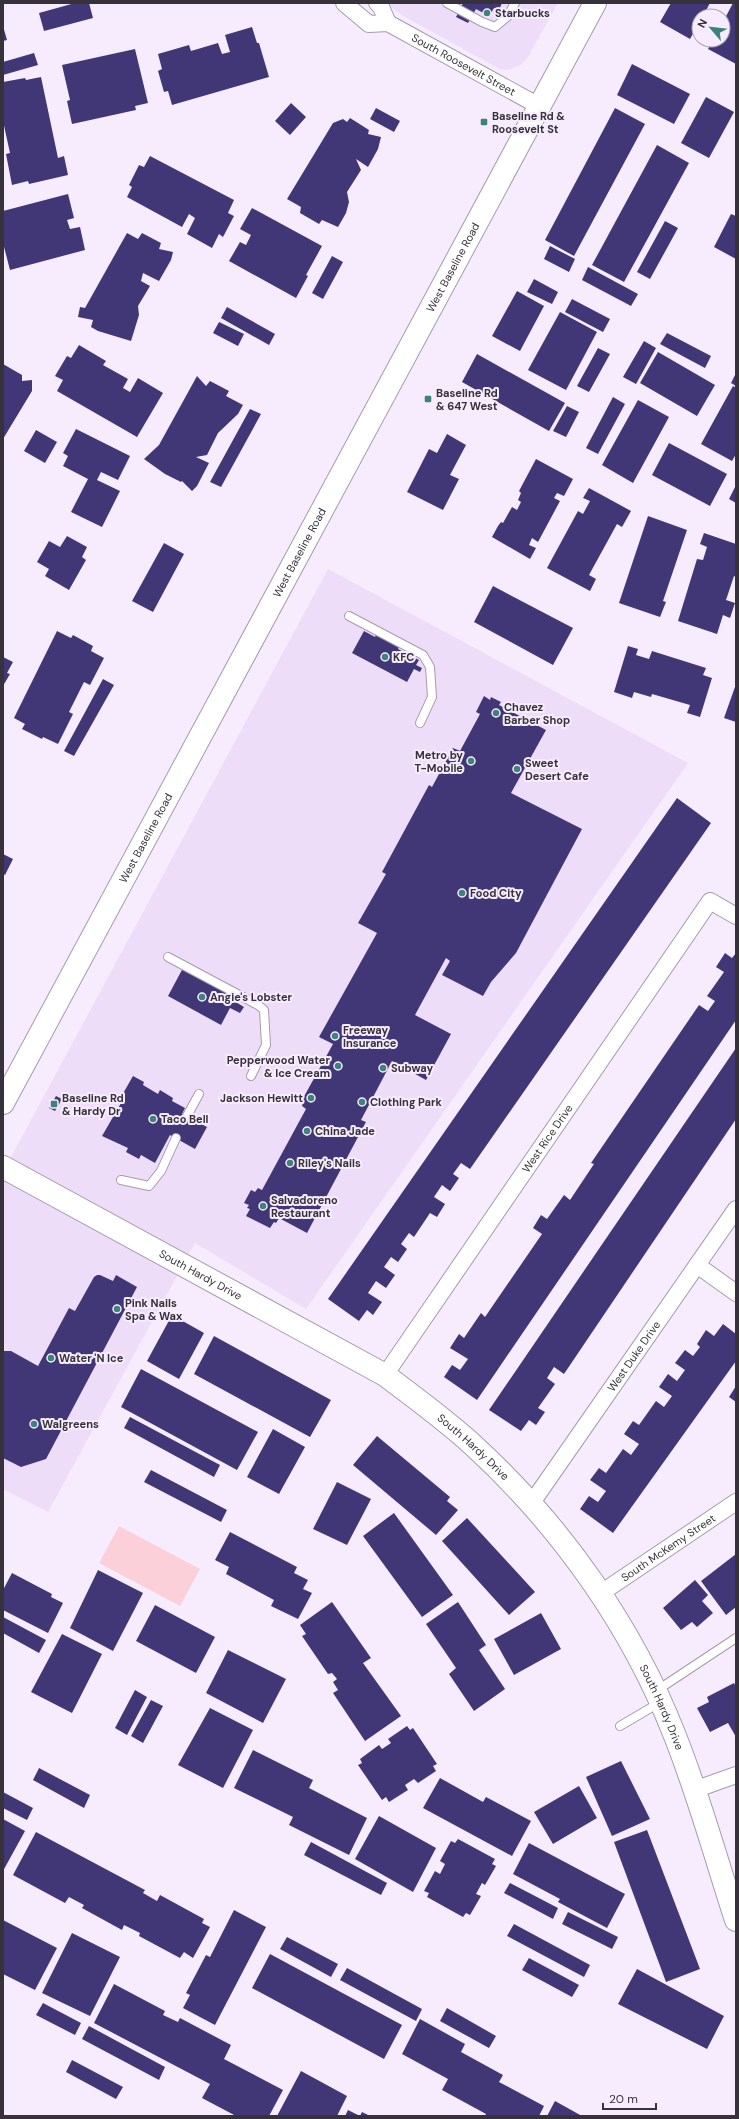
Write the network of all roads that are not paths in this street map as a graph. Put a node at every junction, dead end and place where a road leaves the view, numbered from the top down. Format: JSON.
{"nodes":[{"id":1,"x":344,"y":3,"type":"edge"},
{"id":2,"x":377,"y":3,"type":"edge"},
{"id":3,"x":447,"y":3,"type":"edge"},
{"id":4,"x":515,"y":3,"type":"edge"},
{"id":5,"x":595,"y":3,"type":"edge"},
{"id":6,"x":388,"y":23,"type":"junction"},
{"id":7,"x":539,"y":106,"type":"junction"},
{"id":8,"x":350,"y":616,"type":"dead end"},
{"id":9,"x":420,"y":723,"type":"dead end"},
{"id":10,"x":736,"y":916,"type":"edge"},
{"id":11,"x":168,"y":957,"type":"dead end"},
{"id":12,"x":251,"y":1076,"type":"dead end"},
{"id":13,"x":199,"y":1094,"type":"dead end"},
{"id":14,"x":3,"y":1103,"type":"edge"},
{"id":15,"x":187,"y":1116,"type":"dead end"},
{"id":16,"x":176,"y":1138,"type":"dead end"},
{"id":17,"x":3,"y":1167,"type":"edge"},
{"id":18,"x":121,"y":1180,"type":"dead end"},
{"id":19,"x":736,"y":1209,"type":"edge"},
{"id":20,"x":697,"y":1265,"type":"junction"},
{"id":21,"x":736,"y":1293,"type":"edge"},
{"id":22,"x":385,"y":1375,"type":"junction"},
{"id":23,"x":736,"y":1502,"type":"edge"},
{"id":24,"x":531,"y":1504,"type":"junction"},
{"id":25,"x":601,"y":1593,"type":"junction"},
{"id":26,"x":736,"y":1638,"type":"edge"},
{"id":27,"x":658,"y":1697,"type":"junction"},
{"id":28,"x":620,"y":1726,"type":"dead end"},
{"id":29,"x":736,"y":1775,"type":"edge"},
{"id":30,"x":694,"y":1790,"type":"junction"},
{"id":31,"x":732,"y":1894,"type":"edge"},
{"id":32,"x":736,"y":1920,"type":"edge"}],
"edges":[{"from":1,"to":6,"type":"street","name":"South Roosevelt Street"},
{"from":2,"to":6,"type":"street"},
{"from":3,"to":4,"type":"lane"},
{"from":5,"to":7,"type":"main road","name":"West Baseline Road"},
{"from":6,"to":7,"type":"street","name":"South Roosevelt Street"},
{"from":7,"to":14,"type":"main road","name":"West Baseline Road"},
{"from":8,"to":9,"type":"lane"},
{"from":10,"to":22,"type":"street","name":"West Rice Drive"},
{"from":11,"to":12,"type":"lane"},
{"from":13,"to":15,"type":"lane"},
{"from":16,"to":18,"type":"lane"},
{"from":17,"to":22,"type":"main road","name":"South Hardy Drive"},
{"from":19,"to":20,"type":"street","name":"West Duke Drive"},
{"from":20,"to":21,"type":"street"},
{"from":20,"to":24,"type":"street","name":"West Duke Drive"},
{"from":22,"to":24,"type":"main road","name":"South Hardy Drive"},
{"from":23,"to":25,"type":"street","name":"South McKemy Street"},
{"from":24,"to":25,"type":"main road","name":"South Hardy Drive"},
{"from":25,"to":27,"type":"main road","name":"South Hardy Drive"},
{"from":26,"to":27,"type":"lane"},
{"from":27,"to":28,"type":"lane"},
{"from":27,"to":30,"type":"main road","name":"South Hardy Drive"},
{"from":29,"to":30,"type":"street"},
{"from":30,"to":31,"type":"main road","name":"South Hardy Drive"},
{"from":31,"to":32,"type":"main road","name":"South Hardy Drive"}]}
